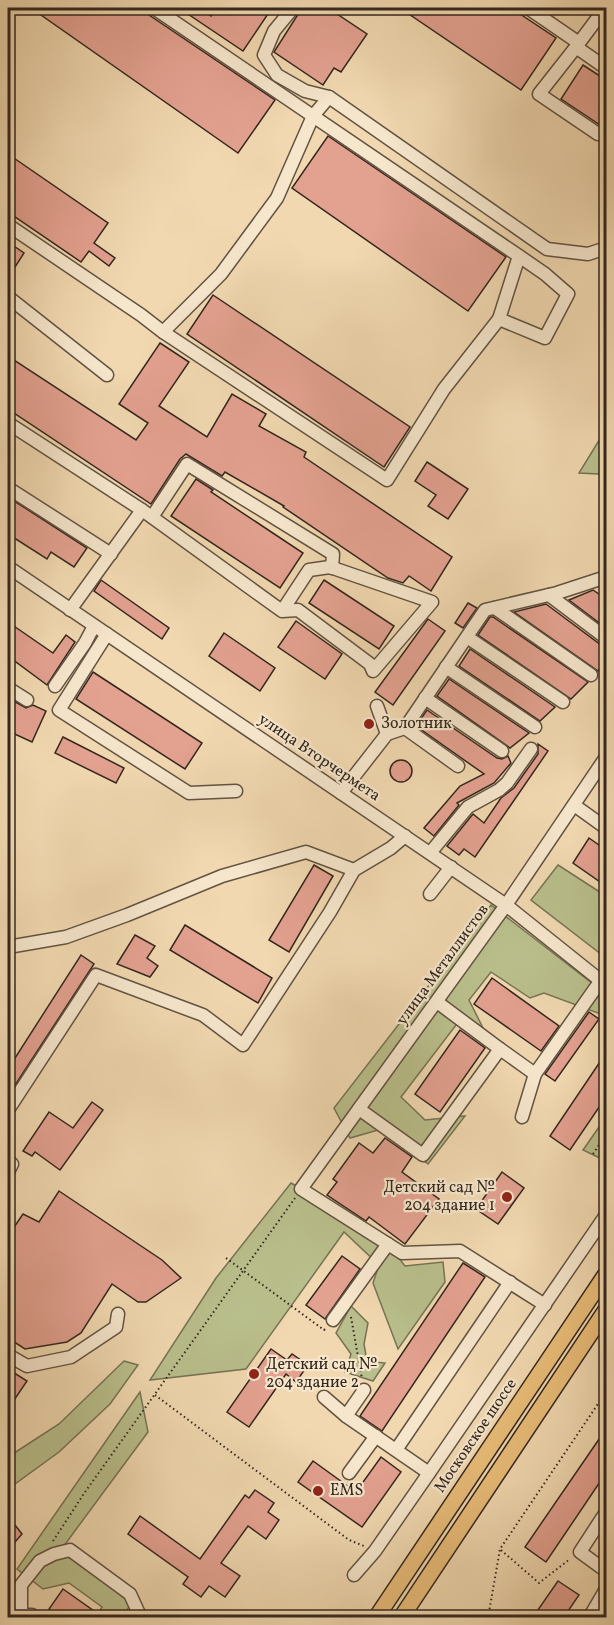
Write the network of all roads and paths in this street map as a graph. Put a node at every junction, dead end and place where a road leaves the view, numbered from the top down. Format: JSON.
{"nodes":[{"id":1,"x":154,"y":8,"type":"edge"},
{"id":2,"x":293,"y":8,"type":"edge"},
{"id":3,"x":528,"y":8,"type":"edge"},
{"id":4,"x":605,"y":8,"type":"edge"},
{"id":5,"x":578,"y":45,"type":"junction"},
{"id":6,"x":606,"y":68,"type":"edge"},
{"id":7,"x":329,"y":97,"type":"junction"},
{"id":8,"x":314,"y":116,"type":"junction"},
{"id":9,"x":598,"y":134,"type":"dead end"},
{"id":10,"x":8,"y":225,"type":"edge"},
{"id":11,"x":606,"y":248,"type":"edge"},
{"id":12,"x":519,"y":256,"type":"junction"},
{"id":13,"x":8,"y":297,"type":"edge"},
{"id":14,"x":499,"y":319,"type":"junction"},
{"id":15,"x":163,"y":332,"type":"junction"},
{"id":16,"x":107,"y":375,"type":"dead end"},
{"id":17,"x":8,"y":423,"type":"edge"},
{"id":18,"x":8,"y":488,"type":"edge"},
{"id":19,"x":147,"y":513,"type":"junction"},
{"id":20,"x":111,"y":554,"type":"junction"},
{"id":21,"x":8,"y":567,"type":"edge"},
{"id":22,"x":332,"y":568,"type":"junction"},
{"id":23,"x":600,"y":579,"type":"edge"},
{"id":24,"x":606,"y":591,"type":"edge"},
{"id":25,"x":549,"y":595,"type":"junction"},
{"id":26,"x":495,"y":608,"type":"junction"},
{"id":27,"x":70,"y":610,"type":"junction"},
{"id":28,"x":282,"y":611,"type":"junction"},
{"id":29,"x":94,"y":626,"type":"junction"},
{"id":30,"x":107,"y":634,"type":"junction"},
{"id":31,"x":467,"y":637,"type":"junction"},
{"id":32,"x":606,"y":638,"type":"edge"},
{"id":33,"x":446,"y":668,"type":"junction"},
{"id":34,"x":591,"y":675,"type":"dead end"},
{"id":35,"x":55,"y":686,"type":"dead end"},
{"id":36,"x":8,"y":688,"type":"edge"},
{"id":37,"x":425,"y":698,"type":"junction"},
{"id":38,"x":27,"y":700,"type":"dead end"},
{"id":39,"x":563,"y":702,"type":"dead end"},
{"id":40,"x":377,"y":706,"type":"dead end"},
{"id":41,"x":535,"y":727,"type":"dead end"},
{"id":42,"x":405,"y":728,"type":"junction"},
{"id":43,"x":387,"y":734,"type":"junction"},
{"id":44,"x":531,"y":748,"type":"dead end"},
{"id":45,"x":502,"y":751,"type":"dead end"},
{"id":46,"x":606,"y":757,"type":"edge"},
{"id":47,"x":458,"y":766,"type":"dead end"},
{"id":48,"x":236,"y":791,"type":"dead end"},
{"id":49,"x":341,"y":793,"type":"junction"},
{"id":50,"x":574,"y":806,"type":"junction"},
{"id":51,"x":606,"y":828,"type":"edge"},
{"id":52,"x":405,"y":836,"type":"junction"},
{"id":53,"x":430,"y":853,"type":"junction"},
{"id":54,"x":451,"y":867,"type":"junction"},
{"id":55,"x":354,"y":870,"type":"junction"},
{"id":56,"x":429,"y":894,"type":"dead end"},
{"id":57,"x":506,"y":905,"type":"junction"},
{"id":58,"x":8,"y":947,"type":"edge"},
{"id":59,"x":605,"y":979,"type":"edge"},
{"id":60,"x":437,"y":1002,"type":"junction"},
{"id":61,"x":500,"y":1049,"type":"junction"},
{"id":62,"x":535,"y":1074,"type":"junction"},
{"id":63,"x":359,"y":1109,"type":"junction"},
{"id":64,"x":8,"y":1110,"type":"edge"},
{"id":65,"x":522,"y":1117,"type":"dead end"},
{"id":66,"x":606,"y":1134,"type":"edge"},
{"id":67,"x":593,"y":1154,"type":"dead end"},
{"id":68,"x":8,"y":1161,"type":"edge"},
{"id":69,"x":8,"y":1172,"type":"edge"},
{"id":70,"x":301,"y":1189,"type":"junction"},
{"id":71,"x":606,"y":1215,"type":"edge"},
{"id":72,"x":388,"y":1244,"type":"junction"},
{"id":73,"x":226,"y":1258,"type":"dead end"},
{"id":74,"x":243,"y":1271,"type":"junction"},
{"id":75,"x":606,"y":1274,"type":"edge"},
{"id":76,"x":510,"y":1282,"type":"junction"},
{"id":77,"x":348,"y":1299,"type":"junction"},
{"id":78,"x":545,"y":1305,"type":"junction"},
{"id":79,"x":606,"y":1310,"type":"edge"},
{"id":80,"x":118,"y":1314,"type":"dead end"},
{"id":81,"x":333,"y":1320,"type":"joint"},
{"id":82,"x":8,"y":1355,"type":"edge"},
{"id":83,"x":364,"y":1390,"type":"joint"},
{"id":84,"x":606,"y":1392,"type":"edge"},
{"id":85,"x":155,"y":1395,"type":"junction"},
{"id":86,"x":324,"y":1397,"type":"dead end"},
{"id":87,"x":346,"y":1416,"type":"junction"},
{"id":88,"x":376,"y":1436,"type":"junction"},
{"id":89,"x":396,"y":1450,"type":"junction"},
{"id":90,"x":349,"y":1473,"type":"dead end"},
{"id":91,"x":429,"y":1473,"type":"junction"},
{"id":92,"x":606,"y":1512,"type":"edge"},
{"id":93,"x":53,"y":1542,"type":"dead end"},
{"id":94,"x":500,"y":1549,"type":"junction"},
{"id":95,"x":375,"y":1551,"type":"junction"},
{"id":96,"x":580,"y":1552,"type":"junction"},
{"id":97,"x":407,"y":1570,"type":"junction"},
{"id":98,"x":606,"y":1571,"type":"edge"},
{"id":99,"x":354,"y":1575,"type":"dead end"},
{"id":100,"x":425,"y":1582,"type":"junction"},
{"id":101,"x":606,"y":1589,"type":"edge"},
{"id":102,"x":139,"y":1612,"type":"edge"},
{"id":103,"x":20,"y":1616,"type":"edge"},
{"id":104,"x":35,"y":1617,"type":"edge"},
{"id":105,"x":128,"y":1617,"type":"edge"},
{"id":106,"x":369,"y":1617,"type":"edge"},
{"id":107,"x":376,"y":1617,"type":"edge"},
{"id":108,"x":401,"y":1617,"type":"edge"},
{"id":109,"x":408,"y":1617,"type":"edge"},
{"id":110,"x":488,"y":1617,"type":"edge"},
{"id":111,"x":589,"y":1617,"type":"edge"}],
"edges":[{"from":1,"to":8,"type":"street"},
{"from":2,"to":7,"type":"street"},
{"from":3,"to":5,"type":"street"},
{"from":4,"to":5,"type":"street"},
{"from":5,"to":6,"type":"street"},
{"from":5,"to":9,"type":"street"},
{"from":7,"to":8,"type":"street"},
{"from":7,"to":11,"type":"street"},
{"from":8,"to":12,"type":"street"},
{"from":8,"to":15,"type":"street"},
{"from":10,"to":15,"type":"street"},
{"from":12,"to":14,"type":"street"},
{"from":12,"to":14,"type":"street"},
{"from":13,"to":16,"type":"street"},
{"from":14,"to":15,"type":"street"},
{"from":17,"to":19,"type":"street"},
{"from":18,"to":20,"type":"street"},
{"from":19,"to":20,"type":"street"},
{"from":19,"to":22,"type":"street"},
{"from":19,"to":28,"type":"street"},
{"from":20,"to":27,"type":"street"},
{"from":21,"to":27,"type":"street","name":"улица Вторчермета"},
{"from":22,"to":28,"type":"street"},
{"from":22,"to":28,"type":"street"},
{"from":23,"to":24,"type":"street"},
{"from":23,"to":25,"type":"street"},
{"from":25,"to":26,"type":"street"},
{"from":25,"to":32,"type":"street"},
{"from":26,"to":31,"type":"street"},
{"from":26,"to":34,"type":"street"},
{"from":27,"to":29,"type":"street","name":"улица Вторчермета"},
{"from":29,"to":30,"type":"street","name":"улица Вторчермета"},
{"from":29,"to":35,"type":"street"},
{"from":30,"to":48,"type":"street"},
{"from":30,"to":49,"type":"street","name":"улица Вторчермета"},
{"from":31,"to":33,"type":"street"},
{"from":31,"to":39,"type":"street"},
{"from":33,"to":37,"type":"street"},
{"from":33,"to":41,"type":"street"},
{"from":36,"to":38,"type":"street"},
{"from":37,"to":42,"type":"street"},
{"from":37,"to":45,"type":"street"},
{"from":40,"to":43,"type":"street"},
{"from":42,"to":43,"type":"street"},
{"from":42,"to":47,"type":"street"},
{"from":43,"to":49,"type":"street"},
{"from":44,"to":53,"type":"street"},
{"from":46,"to":50,"type":"street","name":"улица Металлистов"},
{"from":49,"to":52,"type":"street","name":"улица Вторчермета"},
{"from":50,"to":51,"type":"street"},
{"from":50,"to":57,"type":"street","name":"улица Металлистов"},
{"from":52,"to":53,"type":"street","name":"улица Вторчермета"},
{"from":52,"to":55,"type":"street"},
{"from":53,"to":54,"type":"street","name":"улица Вторчермета"},
{"from":54,"to":56,"type":"street"},
{"from":54,"to":57,"type":"street","name":"улица Вторчермета"},
{"from":55,"to":58,"type":"street"},
{"from":55,"to":64,"type":"street"},
{"from":57,"to":59,"type":"street","name":"улица Вторчермета"},
{"from":57,"to":60,"type":"street","name":"улица Металлистов"},
{"from":59,"to":62,"type":"street"},
{"from":60,"to":61,"type":"street"},
{"from":60,"to":63,"type":"street","name":"улица Металлистов"},
{"from":61,"to":62,"type":"street"},
{"from":61,"to":63,"type":"street"},
{"from":62,"to":65,"type":"street"},
{"from":63,"to":70,"type":"street","name":"улица Металлистов"},
{"from":66,"to":67,"type":"path"},
{"from":68,"to":69,"type":"street"},
{"from":70,"to":72,"type":"street"},
{"from":70,"to":74,"type":"path"},
{"from":71,"to":78,"type":"street"},
{"from":72,"to":76,"type":"street"},
{"from":72,"to":77,"type":"street"},
{"from":73,"to":74,"type":"path"},
{"from":74,"to":81,"type":"path"},
{"from":74,"to":85,"type":"path"},
{"from":75,"to":97,"type":"main road","name":"Московское шоссе"},
{"from":76,"to":78,"type":"street"},
{"from":76,"to":89,"type":"street"},
{"from":77,"to":81,"type":"street"},
{"from":77,"to":83,"type":"path"},
{"from":78,"to":91,"type":"street"},
{"from":79,"to":100,"type":"main road"},
{"from":80,"to":82,"type":"street"},
{"from":83,"to":87,"type":"street"},
{"from":84,"to":94,"type":"path"},
{"from":85,"to":93,"type":"path"},
{"from":85,"to":95,"type":"path"},
{"from":86,"to":87,"type":"street"},
{"from":87,"to":88,"type":"street"},
{"from":88,"to":89,"type":"street"},
{"from":88,"to":90,"type":"street"},
{"from":89,"to":91,"type":"street"},
{"from":91,"to":95,"type":"street"},
{"from":92,"to":96,"type":"street"},
{"from":94,"to":96,"type":"path"},
{"from":94,"to":110,"type":"path"},
{"from":95,"to":99,"type":"street"},
{"from":96,"to":98,"type":"street"},
{"from":97,"to":106,"type":"main road"},
{"from":97,"to":107,"type":"main road","name":"Московское шоссе"},
{"from":100,"to":108,"type":"main road"},
{"from":100,"to":109,"type":"main road"},
{"from":101,"to":111,"type":"street"},
{"from":102,"to":103,"type":"street"},
{"from":102,"to":105,"type":"street"},
{"from":103,"to":104,"type":"street"}]}
